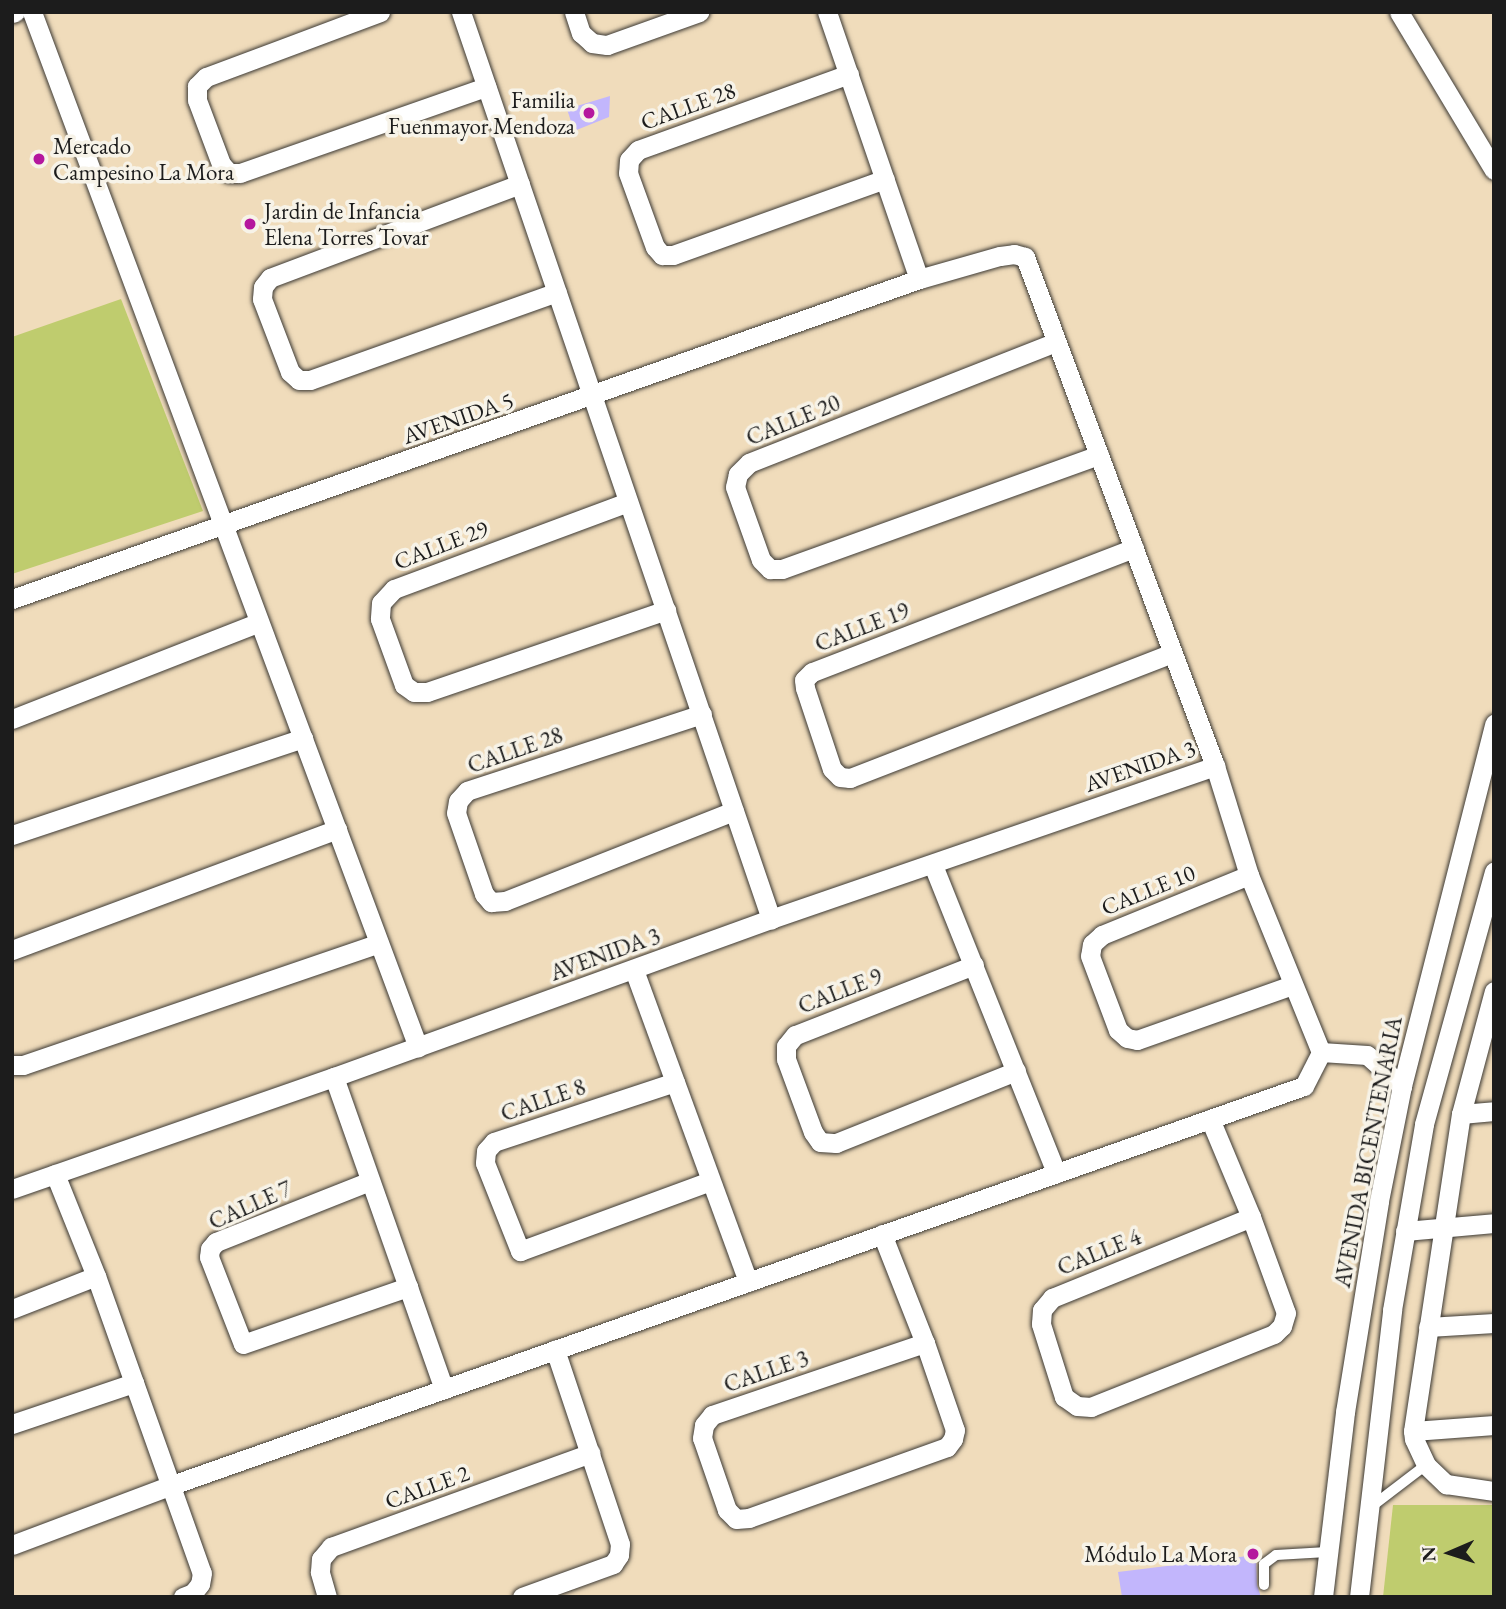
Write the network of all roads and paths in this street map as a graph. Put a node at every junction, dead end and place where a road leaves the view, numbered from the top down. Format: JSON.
{"nodes":[{"id":1,"x":32,"y":12,"type":"edge"},
{"id":2,"x":380,"y":12,"type":"edge"},
{"id":3,"x":461,"y":12,"type":"edge"},
{"id":4,"x":574,"y":12,"type":"edge"},
{"id":5,"x":699,"y":12,"type":"edge"},
{"id":6,"x":827,"y":12,"type":"edge"},
{"id":7,"x":1399,"y":12,"type":"edge"},
{"id":8,"x":849,"y":74,"type":"junction"},
{"id":9,"x":486,"y":87,"type":"junction"},
{"id":10,"x":1494,"y":170,"type":"edge"},
{"id":11,"x":885,"y":179,"type":"junction"},
{"id":12,"x":520,"y":184,"type":"junction"},
{"id":13,"x":919,"y":279,"type":"junction"},
{"id":14,"x":557,"y":292,"type":"junction"},
{"id":15,"x":1056,"y":342,"type":"junction"},
{"id":16,"x":593,"y":397,"type":"junction"},
{"id":17,"x":1099,"y":455,"type":"junction"},
{"id":18,"x":628,"y":502,"type":"junction"},
{"id":19,"x":224,"y":526,"type":"junction"},
{"id":20,"x":1134,"y":548,"type":"junction"},
{"id":21,"x":12,"y":599,"type":"edge"},
{"id":22,"x":666,"y":610,"type":"junction"},
{"id":23,"x":259,"y":622,"type":"junction"},
{"id":24,"x":1173,"y":653,"type":"junction"},
{"id":25,"x":702,"y":714,"type":"junction"},
{"id":26,"x":12,"y":719,"type":"edge"},
{"id":27,"x":1494,"y":724,"type":"edge"},
{"id":28,"x":303,"y":738,"type":"junction"},
{"id":29,"x":1215,"y":766,"type":"junction"},
{"id":30,"x":734,"y":811,"type":"junction"},
{"id":31,"x":337,"y":829,"type":"junction"},
{"id":32,"x":12,"y":835,"type":"edge"},
{"id":33,"x":933,"y":865,"type":"junction"},
{"id":34,"x":1494,"y":872,"type":"edge"},
{"id":35,"x":1249,"y":875,"type":"junction"},
{"id":36,"x":771,"y":919,"type":"junction"},
{"id":37,"x":379,"y":943,"type":"junction"},
{"id":38,"x":12,"y":950,"type":"edge"},
{"id":39,"x":974,"y":965,"type":"junction"},
{"id":40,"x":634,"y":970,"type":"junction"},
{"id":41,"x":1292,"y":985,"type":"junction"},
{"id":42,"x":1494,"y":991,"type":"edge"},
{"id":43,"x":1491,"y":1016,"type":"edge"},
{"id":44,"x":418,"y":1047,"type":"junction"},
{"id":45,"x":1321,"y":1052,"type":"junction"},
{"id":46,"x":12,"y":1065,"type":"edge"},
{"id":47,"x":1016,"y":1072,"type":"junction"},
{"id":48,"x":334,"y":1077,"type":"junction"},
{"id":49,"x":675,"y":1082,"type":"junction"},
{"id":50,"x":1402,"y":1086,"type":"junction"},
{"id":51,"x":1494,"y":1111,"type":"edge"},
{"id":52,"x":1461,"y":1114,"type":"junction"},
{"id":53,"x":1210,"y":1119,"type":"junction"},
{"id":54,"x":1056,"y":1173,"type":"junction"},
{"id":55,"x":55,"y":1174,"type":"junction"},
{"id":56,"x":370,"y":1181,"type":"junction"},
{"id":57,"x":710,"y":1181,"type":"junction"},
{"id":58,"x":12,"y":1189,"type":"edge"},
{"id":59,"x":1251,"y":1217,"type":"junction"},
{"id":60,"x":1494,"y":1223,"type":"edge"},
{"id":61,"x":1443,"y":1227,"type":"junction"},
{"id":62,"x":1405,"y":1231,"type":"junction"},
{"id":63,"x":882,"y":1234,"type":"junction"},
{"id":64,"x":96,"y":1276,"type":"junction"},
{"id":65,"x":748,"y":1282,"type":"junction"},
{"id":66,"x":408,"y":1287,"type":"junction"},
{"id":67,"x":12,"y":1309,"type":"edge"},
{"id":68,"x":1494,"y":1323,"type":"edge"},
{"id":69,"x":1428,"y":1327,"type":"junction"},
{"id":70,"x":925,"y":1343,"type":"junction"},
{"id":71,"x":555,"y":1350,"type":"junction"},
{"id":72,"x":134,"y":1383,"type":"junction"},
{"id":73,"x":444,"y":1389,"type":"junction"},
{"id":74,"x":12,"y":1424,"type":"edge"},
{"id":75,"x":1494,"y":1425,"type":"edge"},
{"id":76,"x":1413,"y":1431,"type":"junction"},
{"id":77,"x":590,"y":1453,"type":"junction"},
{"id":78,"x":1426,"y":1465,"type":"junction"},
{"id":79,"x":172,"y":1485,"type":"junction"},
{"id":80,"x":1494,"y":1491,"type":"edge"},
{"id":81,"x":1369,"y":1508,"type":"junction"},
{"id":82,"x":12,"y":1545,"type":"edge"},
{"id":83,"x":1327,"y":1552,"type":"junction"},
{"id":84,"x":1264,"y":1585,"type":"dead end"},
{"id":85,"x":183,"y":1597,"type":"edge"},
{"id":86,"x":327,"y":1597,"type":"edge"},
{"id":87,"x":522,"y":1597,"type":"edge"},
{"id":88,"x":1323,"y":1597,"type":"edge"},
{"id":89,"x":1359,"y":1597,"type":"edge"}],
"edges":[{"from":1,"to":19,"type":"street"},
{"from":2,"to":9,"type":"street"},
{"from":3,"to":9,"type":"street"},
{"from":4,"to":5,"type":"street"},
{"from":6,"to":8,"type":"street"},
{"from":7,"to":10,"type":"street"},
{"from":8,"to":11,"type":"street"},
{"from":8,"to":11,"type":"street","name":"CALLE 28"},
{"from":9,"to":12,"type":"street"},
{"from":11,"to":13,"type":"street"},
{"from":12,"to":14,"type":"street"},
{"from":12,"to":14,"type":"street"},
{"from":13,"to":15,"type":"street","name":"AVENIDA 5"},
{"from":13,"to":16,"type":"street","name":"AVENIDA 5"},
{"from":14,"to":16,"type":"street"},
{"from":15,"to":17,"type":"street"},
{"from":15,"to":17,"type":"street","name":"CALLE 20"},
{"from":16,"to":18,"type":"street"},
{"from":16,"to":19,"type":"street","name":"AVENIDA 5"},
{"from":17,"to":20,"type":"street"},
{"from":18,"to":22,"type":"street"},
{"from":18,"to":22,"type":"street","name":"CALLE 29"},
{"from":19,"to":21,"type":"street","name":"AVENIDA 5"},
{"from":19,"to":23,"type":"street"},
{"from":20,"to":24,"type":"street"},
{"from":20,"to":24,"type":"street","name":"CALLE 19"},
{"from":22,"to":25,"type":"street"},
{"from":23,"to":26,"type":"street"},
{"from":23,"to":28,"type":"street"},
{"from":24,"to":29,"type":"street"},
{"from":25,"to":30,"type":"street"},
{"from":25,"to":30,"type":"street","name":"CALLE 28"},
{"from":27,"to":50,"type":"street","name":"AVENIDA BICENTENARIA"},
{"from":28,"to":31,"type":"street"},
{"from":28,"to":32,"type":"street"},
{"from":29,"to":33,"type":"street","name":"AVENIDA 3"},
{"from":29,"to":35,"type":"street"},
{"from":30,"to":36,"type":"street"},
{"from":31,"to":37,"type":"street"},
{"from":31,"to":38,"type":"street"},
{"from":33,"to":36,"type":"street","name":"AVENIDA 3"},
{"from":33,"to":39,"type":"street"},
{"from":34,"to":62,"type":"street"},
{"from":35,"to":41,"type":"street"},
{"from":35,"to":41,"type":"street","name":"CALLE 10"},
{"from":36,"to":40,"type":"street","name":"AVENIDA 3"},
{"from":37,"to":44,"type":"street"},
{"from":37,"to":46,"type":"street"},
{"from":39,"to":47,"type":"street"},
{"from":39,"to":47,"type":"street","name":"CALLE 9"},
{"from":40,"to":44,"type":"street","name":"AVENIDA 3"},
{"from":40,"to":49,"type":"street"},
{"from":41,"to":45,"type":"street"},
{"from":42,"to":43,"type":"street"},
{"from":43,"to":52,"type":"street"},
{"from":44,"to":48,"type":"street","name":"AVENIDA 3"},
{"from":45,"to":50,"type":"street"},
{"from":45,"to":53,"type":"street"},
{"from":47,"to":54,"type":"street"},
{"from":48,"to":55,"type":"street","name":"AVENIDA 3"},
{"from":48,"to":56,"type":"street"},
{"from":49,"to":57,"type":"street"},
{"from":49,"to":57,"type":"street","name":"CALLE 8"},
{"from":50,"to":83,"type":"street","name":"AVENIDA BICENTENARIA"},
{"from":51,"to":52,"type":"street"},
{"from":52,"to":61,"type":"street"},
{"from":53,"to":54,"type":"street"},
{"from":53,"to":59,"type":"street"},
{"from":54,"to":63,"type":"street"},
{"from":55,"to":58,"type":"street","name":"AVENIDA 3"},
{"from":55,"to":64,"type":"street"},
{"from":56,"to":66,"type":"street"},
{"from":56,"to":66,"type":"street","name":"CALLE 7"},
{"from":57,"to":65,"type":"street"},
{"from":59,"to":59,"type":"street","name":"CALLE 4"},
{"from":60,"to":61,"type":"street"},
{"from":61,"to":62,"type":"street"},
{"from":61,"to":69,"type":"street"},
{"from":62,"to":81,"type":"street"},
{"from":63,"to":65,"type":"street"},
{"from":63,"to":70,"type":"street"},
{"from":64,"to":67,"type":"street"},
{"from":64,"to":72,"type":"street"},
{"from":65,"to":71,"type":"street"},
{"from":66,"to":73,"type":"street"},
{"from":68,"to":69,"type":"street"},
{"from":69,"to":76,"type":"street"},
{"from":70,"to":70,"type":"street","name":"CALLE 3"},
{"from":71,"to":73,"type":"street"},
{"from":71,"to":77,"type":"street"},
{"from":72,"to":74,"type":"street"},
{"from":72,"to":79,"type":"street"},
{"from":73,"to":79,"type":"street"},
{"from":75,"to":76,"type":"street"},
{"from":76,"to":78,"type":"street"},
{"from":77,"to":86,"type":"street","name":"CALLE 2"},
{"from":77,"to":87,"type":"street"},
{"from":78,"to":80,"type":"street"},
{"from":78,"to":81,"type":"lane"},
{"from":79,"to":82,"type":"street"},
{"from":79,"to":85,"type":"street"},
{"from":81,"to":89,"type":"street"},
{"from":83,"to":84,"type":"lane"},
{"from":83,"to":88,"type":"street","name":"AVENIDA BICENTENARIA"}]}
